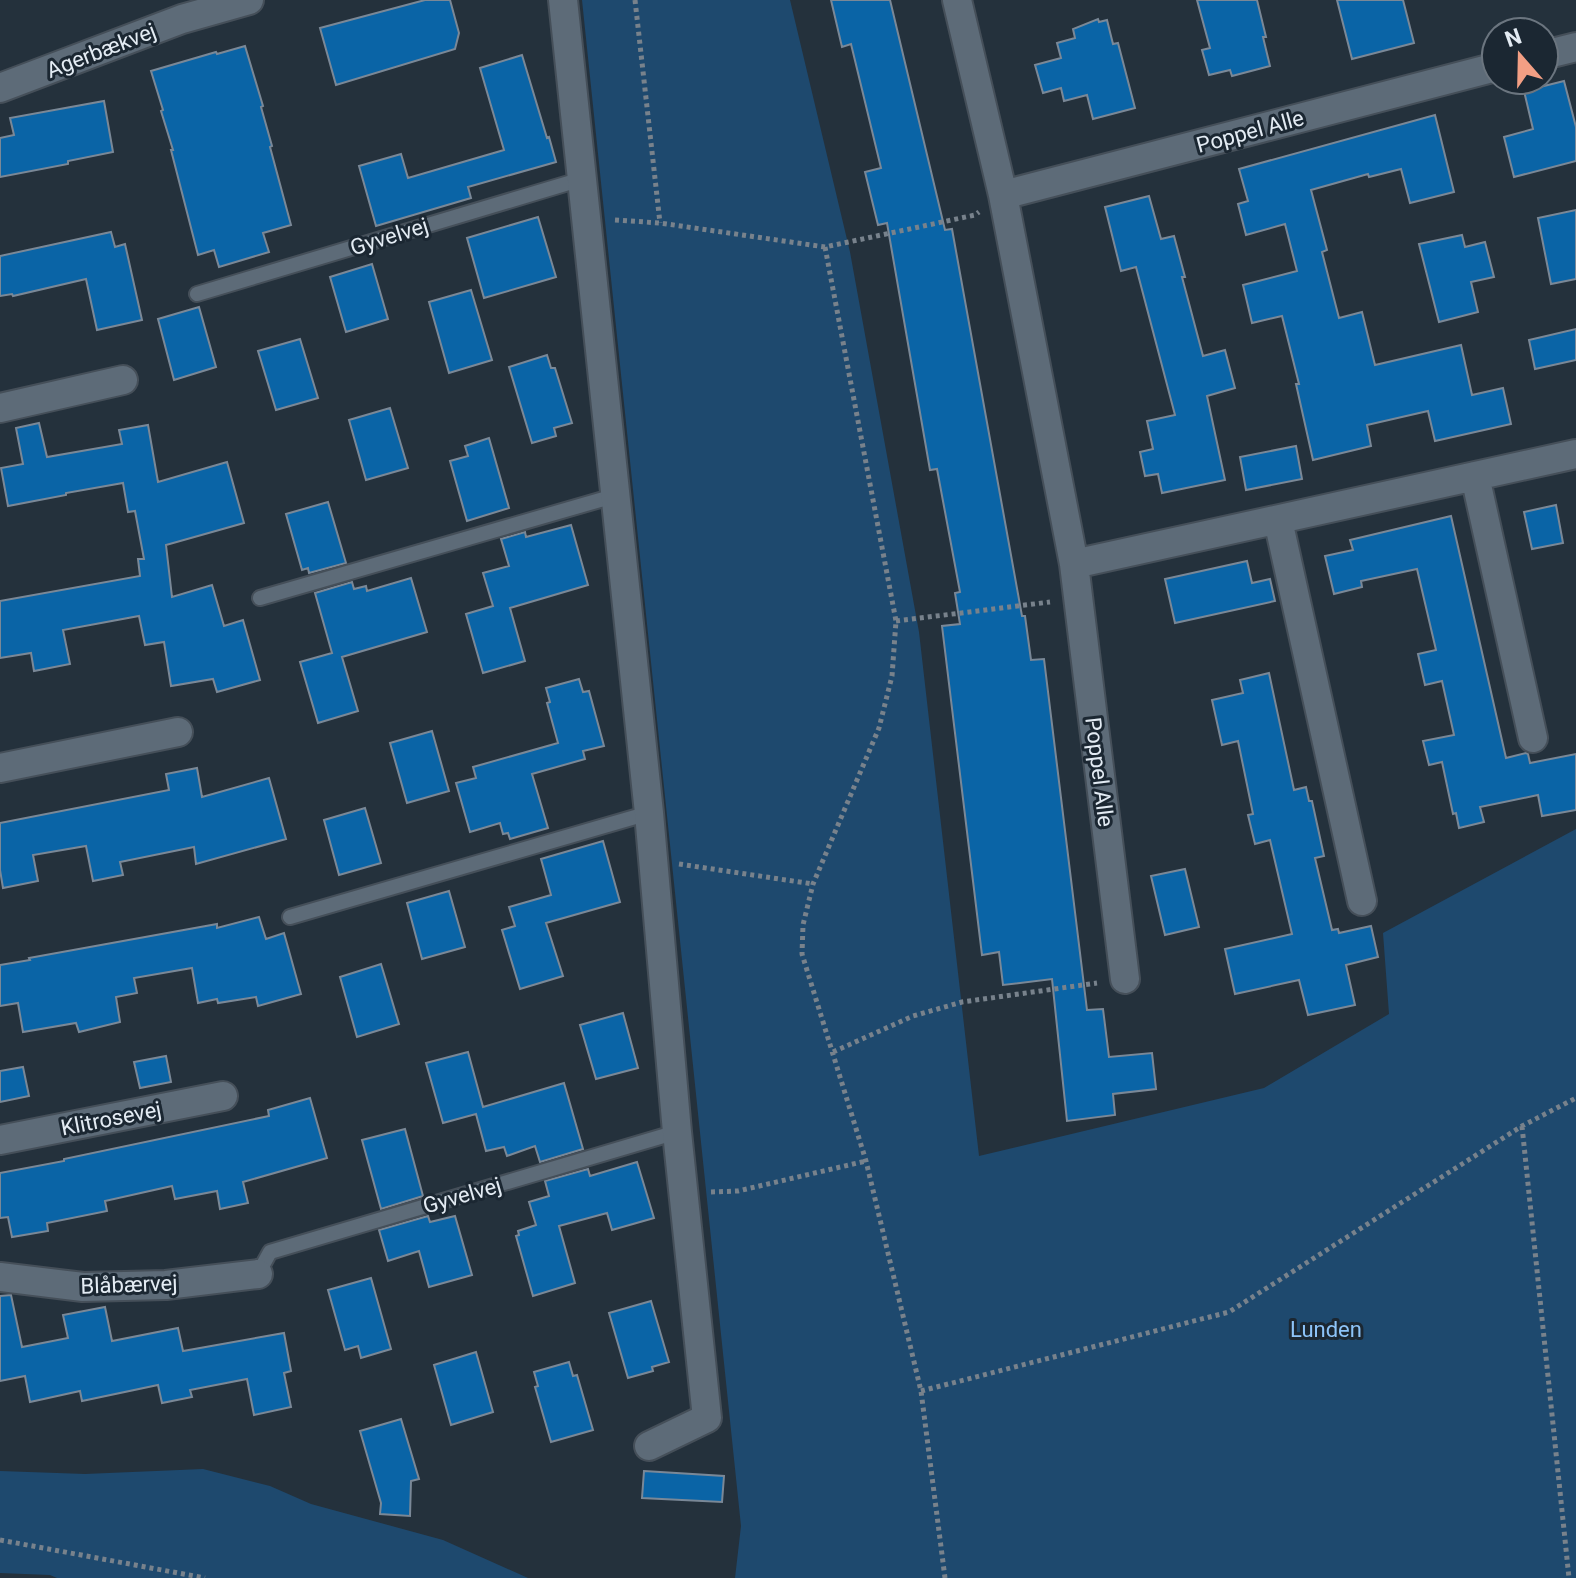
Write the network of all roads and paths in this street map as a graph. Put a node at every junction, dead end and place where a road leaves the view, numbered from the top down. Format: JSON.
{"nodes":[{"id":1,"x":249,"y":0,"type":"edge"},
{"id":2,"x":563,"y":0,"type":"edge"},
{"id":3,"x":635,"y":0,"type":"edge"},
{"id":4,"x":957,"y":0,"type":"edge"},
{"id":5,"x":180,"y":10,"type":"edge"},
{"id":6,"x":1480,"y":71,"type":"edge"},
{"id":7,"x":0,"y":88,"type":"edge"},
{"id":8,"x":582,"y":179,"type":"junction"},
{"id":9,"x":1003,"y":195,"type":"junction"},
{"id":10,"x":586,"y":218,"type":"junction"},
{"id":11,"x":660,"y":223,"type":"junction"},
{"id":12,"x":825,"y":247,"type":"junction"},
{"id":13,"x":197,"y":294,"type":"dead end"},
{"id":14,"x":123,"y":380,"type":"dead end"},
{"id":15,"x":0,"y":408,"type":"edge"},
{"id":16,"x":1576,"y":454,"type":"edge"},
{"id":17,"x":1475,"y":476,"type":"junction"},
{"id":18,"x":614,"y":496,"type":"junction"},
{"id":19,"x":1278,"y":520,"type":"junction"},
{"id":20,"x":1074,"y":564,"type":"junction"},
{"id":21,"x":260,"y":598,"type":"dead end"},
{"id":22,"x":1078,"y":599,"type":"junction"},
{"id":23,"x":896,"y":621,"type":"junction"},
{"id":24,"x":178,"y":732,"type":"dead end"},
{"id":25,"x":1533,"y":738,"type":"dead end"},
{"id":26,"x":0,"y":768,"type":"edge"},
{"id":27,"x":649,"y":813,"type":"junction"},
{"id":28,"x":653,"y":860,"type":"junction"},
{"id":29,"x":813,"y":884,"type":"junction"},
{"id":30,"x":1362,"y":901,"type":"dead end"},
{"id":31,"x":290,"y":917,"type":"dead end"},
{"id":32,"x":1125,"y":979,"type":"joint"},
{"id":33,"x":833,"y":1052,"type":"junction"},
{"id":34,"x":223,"y":1096,"type":"dead end"},
{"id":35,"x":1576,"y":1098,"type":"edge"},
{"id":36,"x":1522,"y":1126,"type":"junction"},
{"id":37,"x":677,"y":1132,"type":"junction"},
{"id":38,"x":0,"y":1140,"type":"edge"},
{"id":39,"x":866,"y":1161,"type":"junction"},
{"id":40,"x":684,"y":1193,"type":"junction"},
{"id":41,"x":258,"y":1274,"type":"joint"},
{"id":42,"x":0,"y":1277,"type":"edge"},
{"id":43,"x":921,"y":1391,"type":"junction"},
{"id":44,"x":649,"y":1446,"type":"dead end"},
{"id":45,"x":0,"y":1540,"type":"edge"},
{"id":46,"x":205,"y":1578,"type":"edge"},
{"id":47,"x":945,"y":1578,"type":"edge"},
{"id":48,"x":1569,"y":1578,"type":"edge"}],
"edges":[{"from":1,"to":5,"type":"street","name":"Agerbækvej"},
{"from":2,"to":8,"type":"street"},
{"from":3,"to":11,"type":"path"},
{"from":4,"to":9,"type":"street","name":"Poppel Alle"},
{"from":5,"to":7,"type":"street","name":"Agerbækvej"},
{"from":6,"to":9,"type":"street","name":"Poppel Alle"},
{"from":8,"to":10,"type":"street"},
{"from":8,"to":13,"type":"lane","name":"Gyvelvej"},
{"from":9,"to":12,"type":"path"},
{"from":9,"to":20,"type":"street","name":"Poppel Alle"},
{"from":10,"to":11,"type":"path"},
{"from":10,"to":18,"type":"street"},
{"from":11,"to":12,"type":"path"},
{"from":12,"to":23,"type":"path"},
{"from":14,"to":15,"type":"street"},
{"from":16,"to":17,"type":"street"},
{"from":17,"to":19,"type":"street"},
{"from":17,"to":25,"type":"street"},
{"from":18,"to":21,"type":"lane"},
{"from":18,"to":27,"type":"street"},
{"from":19,"to":20,"type":"street"},
{"from":19,"to":30,"type":"street"},
{"from":20,"to":22,"type":"street","name":"Poppel Alle"},
{"from":22,"to":23,"type":"path"},
{"from":22,"to":32,"type":"street","name":"Poppel Alle"},
{"from":23,"to":29,"type":"path"},
{"from":24,"to":26,"type":"street"},
{"from":27,"to":28,"type":"street"},
{"from":27,"to":31,"type":"lane"},
{"from":28,"to":29,"type":"path"},
{"from":28,"to":37,"type":"street"},
{"from":29,"to":33,"type":"path"},
{"from":32,"to":33,"type":"path"},
{"from":33,"to":39,"type":"path"},
{"from":34,"to":38,"type":"street","name":"Klitrosevej"},
{"from":35,"to":36,"type":"path"},
{"from":36,"to":43,"type":"path"},
{"from":36,"to":48,"type":"path"},
{"from":37,"to":40,"type":"street"},
{"from":37,"to":41,"type":"lane","name":"Gyvelvej"},
{"from":39,"to":40,"type":"path"},
{"from":39,"to":43,"type":"path"},
{"from":40,"to":44,"type":"street"},
{"from":41,"to":42,"type":"street","name":"Blåbærvej"},
{"from":43,"to":47,"type":"path"},
{"from":45,"to":46,"type":"path"}]}
